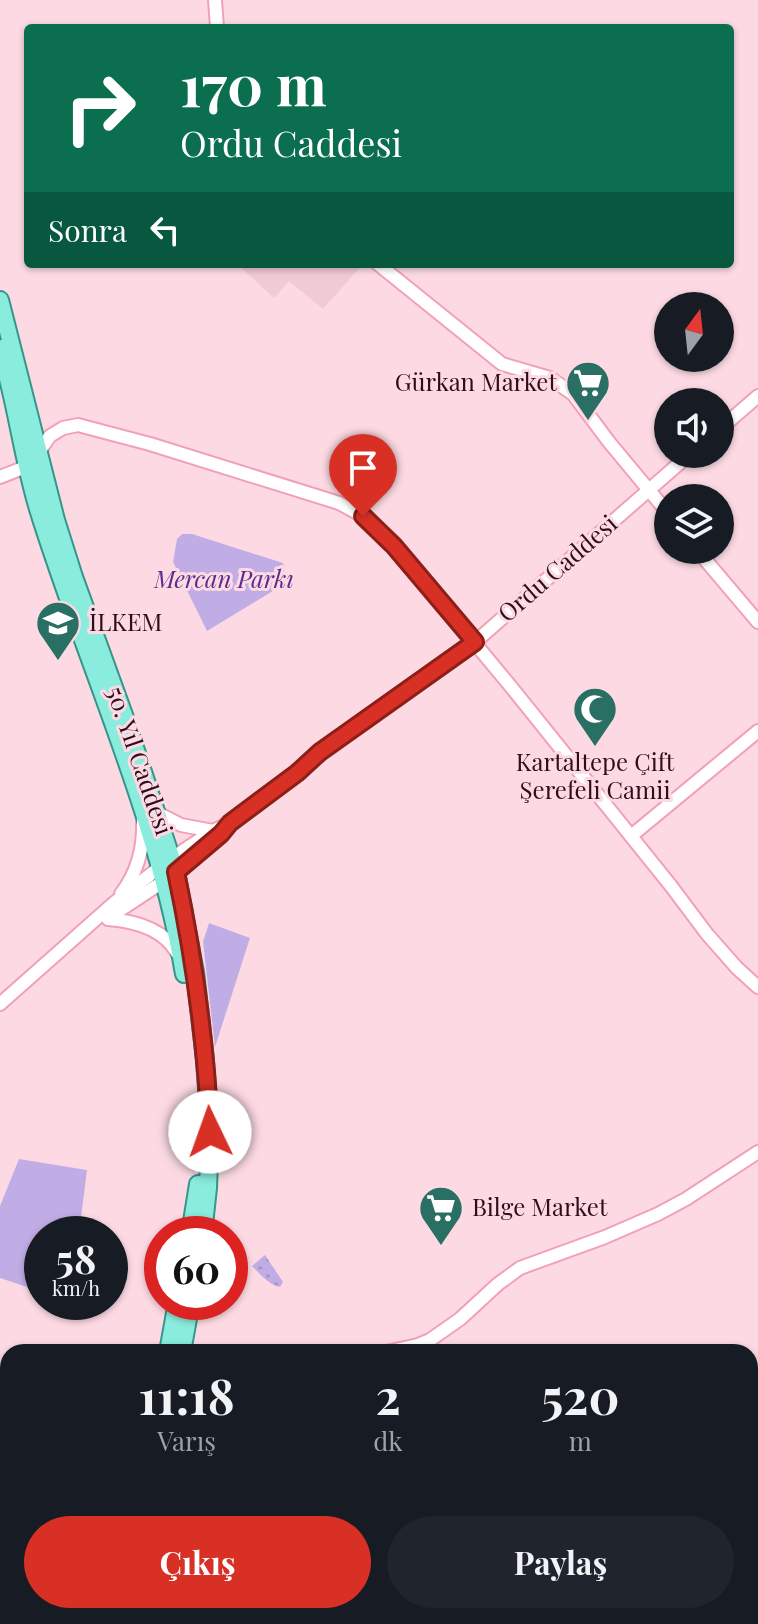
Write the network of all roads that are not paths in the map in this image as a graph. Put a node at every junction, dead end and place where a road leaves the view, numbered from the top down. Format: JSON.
{"nodes":[{"id":1,"x":215,"y":0,"type":"edge"},
{"id":2,"x":217,"y":24,"type":"edge"},
{"id":3,"x":383,"y":268,"type":"edge"},
{"id":4,"x":0,"y":300,"type":"edge"},
{"id":5,"x":5,"y":347,"type":"edge"},
{"id":6,"x":758,"y":396,"type":"edge"},
{"id":7,"x":734,"y":417,"type":"edge"},
{"id":8,"x":33,"y":460,"type":"junction"},
{"id":9,"x":674,"y":468,"type":"edge"},
{"id":10,"x":0,"y":477,"type":"edge"},
{"id":11,"x":649,"y":489,"type":"junction"},
{"id":12,"x":654,"y":495,"type":"edge"},
{"id":13,"x":709,"y":564,"type":"edge"},
{"id":14,"x":758,"y":622,"type":"edge"},
{"id":15,"x":475,"y":642,"type":"junction"},
{"id":16,"x":758,"y":731,"type":"edge"},
{"id":17,"x":149,"y":811,"type":"junction"},
{"id":18,"x":230,"y":823,"type":"junction"},
{"id":19,"x":213,"y":831,"type":"junction"},
{"id":20,"x":631,"y":836,"type":"junction"},
{"id":21,"x":168,"y":870,"type":"junction"},
{"id":22,"x":114,"y":903,"type":"junction"},
{"id":23,"x":108,"y":919,"type":"junction"},
{"id":24,"x":94,"y":923,"type":"junction"},
{"id":25,"x":182,"y":960,"type":"junction"},
{"id":26,"x":758,"y":987,"type":"edge"},
{"id":27,"x":0,"y":1004,"type":"edge"},
{"id":28,"x":758,"y":1152,"type":"edge"},
{"id":29,"x":193,"y":1216,"type":"edge"},
{"id":30,"x":205,"y":1216,"type":"edge"},
{"id":31,"x":174,"y":1320,"type":"edge"},
{"id":32,"x":188,"y":1320,"type":"edge"},
{"id":33,"x":169,"y":1344,"type":"edge"},
{"id":34,"x":183,"y":1344,"type":"edge"},
{"id":35,"x":420,"y":1344,"type":"edge"}],
"edges":[{"from":1,"to":2,"type":"street"},
{"from":3,"to":11,"type":"street"},
{"from":4,"to":5,"type":"main road","name":"50. Yıl Caddesi"},
{"from":5,"to":8,"type":"main road","name":"50. Yıl Caddesi"},
{"from":6,"to":7,"type":"street"},
{"from":8,"to":10,"type":"street"},
{"from":8,"to":15,"type":"street"},
{"from":8,"to":17,"type":"main road","name":"50. Yıl Caddesi"},
{"from":9,"to":11,"type":"street","name":"Ordu Caddesi"},
{"from":11,"to":12,"type":"street"},
{"from":11,"to":15,"type":"street","name":"Ordu Caddesi"},
{"from":13,"to":14,"type":"street"},
{"from":15,"to":18,"type":"street","name":"Ordu Caddesi"},
{"from":15,"to":20,"type":"street"},
{"from":16,"to":20,"type":"street"},
{"from":17,"to":19,"type":"street"},
{"from":17,"to":21,"type":"main road","name":"50. Yıl Caddesi"},
{"from":17,"to":22,"type":"street"},
{"from":18,"to":19,"type":"street","name":"Ordu Caddesi"},
{"from":18,"to":21,"type":"street","name":"Ordu Caddesi"},
{"from":19,"to":21,"type":"street","name":"Ordu Caddesi"},
{"from":20,"to":26,"type":"street"},
{"from":21,"to":22,"type":"street"},
{"from":21,"to":23,"type":"street"},
{"from":21,"to":25,"type":"main road","name":"50. Yıl Caddesi"},
{"from":21,"to":30,"type":"main road","name":"50. Yıl Caddesi"},
{"from":22,"to":24,"type":"street"},
{"from":23,"to":24,"type":"street"},
{"from":23,"to":25,"type":"street"},
{"from":24,"to":27,"type":"street"},
{"from":25,"to":29,"type":"main road","name":"50. Yıl Caddesi"},
{"from":28,"to":35,"type":"street"},
{"from":31,"to":33,"type":"main road"},
{"from":32,"to":34,"type":"main road"}]}
